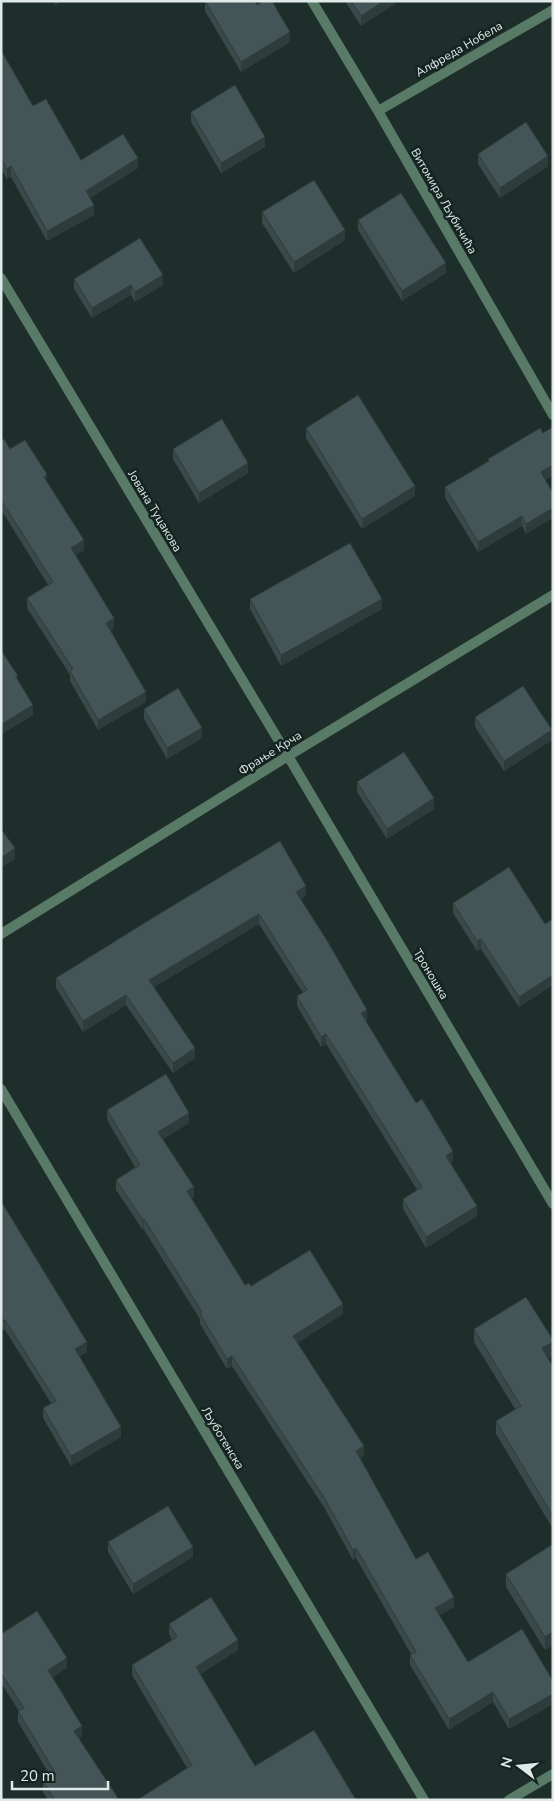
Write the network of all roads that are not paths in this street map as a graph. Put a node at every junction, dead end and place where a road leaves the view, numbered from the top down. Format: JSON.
{"nodes":[{"id":1,"x":312,"y":1,"type":"edge"},
{"id":2,"x":553,"y":10,"type":"edge"},
{"id":3,"x":378,"y":111,"type":"junction"},
{"id":4,"x":1,"y":278,"type":"edge"},
{"id":5,"x":553,"y":415,"type":"edge"},
{"id":6,"x":553,"y":595,"type":"edge"},
{"id":7,"x":288,"y":756,"type":"junction"},
{"id":8,"x":1,"y":934,"type":"edge"},
{"id":9,"x":1,"y":1089,"type":"edge"},
{"id":10,"x":553,"y":1204,"type":"edge"},
{"id":11,"x":553,"y":1774,"type":"edge"},
{"id":12,"x":424,"y":1800,"type":"edge"},
{"id":13,"x":509,"y":1800,"type":"edge"}],
"edges":[{"from":1,"to":3,"type":"street","name":"Витомира Љубичића"},
{"from":2,"to":3,"type":"street","name":"Алфреда Нобела"},
{"from":3,"to":5,"type":"street","name":"Витомира Љубичића"},
{"from":4,"to":7,"type":"street","name":"Јована Туцакова"},
{"from":6,"to":7,"type":"street","name":"Фрање Крча"},
{"from":7,"to":8,"type":"street","name":"Фрање Крча"},
{"from":7,"to":10,"type":"street","name":"Троношка"},
{"from":9,"to":12,"type":"street","name":"Љуботенска"},
{"from":11,"to":13,"type":"street"}]}
